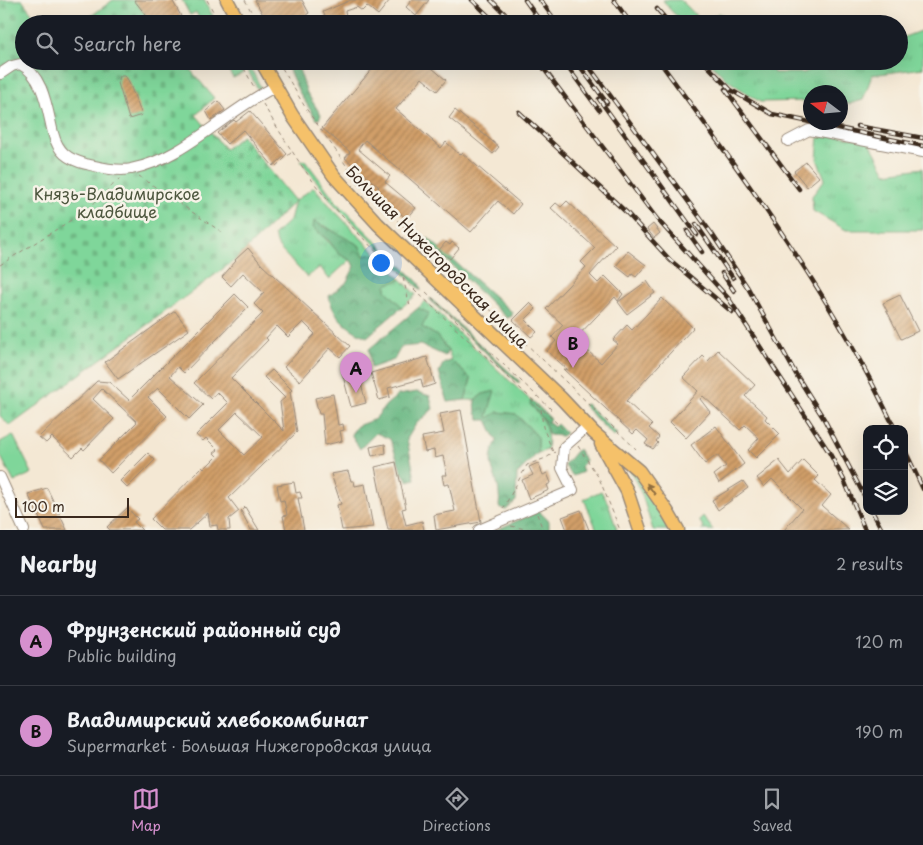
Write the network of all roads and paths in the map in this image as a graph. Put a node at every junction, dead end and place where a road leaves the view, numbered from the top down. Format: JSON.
{"nodes":[{"id":1,"x":180,"y":0,"type":"edge"},
{"id":2,"x":207,"y":0,"type":"edge"},
{"id":3,"x":227,"y":0,"type":"edge"},
{"id":4,"x":245,"y":0,"type":"edge"},
{"id":5,"x":176,"y":2,"type":"dead end"},
{"id":6,"x":215,"y":15,"type":"edge"},
{"id":7,"x":235,"y":15,"type":"edge"},
{"id":8,"x":253,"y":15,"type":"edge"},
{"id":9,"x":15,"y":66,"type":"edge"},
{"id":10,"x":28,"y":70,"type":"edge"},
{"id":11,"x":245,"y":70,"type":"edge"},
{"id":12,"x":266,"y":70,"type":"edge"},
{"id":13,"x":283,"y":70,"type":"edge"},
{"id":14,"x":0,"y":74,"type":"edge"},
{"id":15,"x":275,"y":87,"type":"junction"},
{"id":16,"x":258,"y":95,"type":"junction"},
{"id":17,"x":788,"y":141,"type":"dead end"},
{"id":18,"x":292,"y":151,"type":"junction"},
{"id":19,"x":923,"y":152,"type":"edge"},
{"id":20,"x":276,"y":166,"type":"dead end"},
{"id":21,"x":130,"y":169,"type":"junction"},
{"id":22,"x":223,"y":233,"type":"dead end"},
{"id":23,"x":0,"y":266,"type":"edge"},
{"id":24,"x":402,"y":276,"type":"junction"},
{"id":25,"x":426,"y":292,"type":"dead end"},
{"id":26,"x":410,"y":306,"type":"dead end"},
{"id":27,"x":572,"y":387,"type":"junction"},
{"id":28,"x":529,"y":389,"type":"junction"},
{"id":29,"x":568,"y":391,"type":"dead end"},
{"id":30,"x":525,"y":392,"type":"junction"},
{"id":31,"x":541,"y":408,"type":"junction"},
{"id":32,"x":547,"y":414,"type":"junction"},
{"id":33,"x":590,"y":430,"type":"junction"},
{"id":34,"x":573,"y":439,"type":"junction"},
{"id":35,"x":636,"y":449,"type":"dead end"},
{"id":36,"x":0,"y":477,"type":"edge"},
{"id":37,"x":534,"y":508,"type":"junction"},
{"id":38,"x":502,"y":511,"type":"dead end"},
{"id":39,"x":24,"y":530,"type":"edge"},
{"id":40,"x":479,"y":530,"type":"edge"},
{"id":41,"x":508,"y":530,"type":"edge"},
{"id":42,"x":530,"y":530,"type":"edge"},
{"id":43,"x":543,"y":530,"type":"edge"},
{"id":44,"x":620,"y":530,"type":"edge"},
{"id":45,"x":640,"y":530,"type":"edge"},
{"id":46,"x":678,"y":530,"type":"edge"}],
"edges":[{"from":1,"to":5,"type":"path"},
{"from":2,"to":6,"type":"path"},
{"from":3,"to":7,"type":"main road"},
{"from":4,"to":8,"type":"path"},
{"from":9,"to":14,"type":"street"},
{"from":10,"to":21,"type":"street"},
{"from":11,"to":16,"type":"path"},
{"from":12,"to":15,"type":"main road","name":"Большая Нижегородская улица"},
{"from":13,"to":27,"type":"path"},
{"from":15,"to":16,"type":"street"},
{"from":15,"to":33,"type":"main road","name":"Большая Нижегородская улица"},
{"from":16,"to":18,"type":"path"},
{"from":16,"to":21,"type":"street"},
{"from":17,"to":19,"type":"street"},
{"from":18,"to":20,"type":"path"},
{"from":18,"to":24,"type":"path"},
{"from":21,"to":22,"type":"path"},
{"from":21,"to":23,"type":"path"},
{"from":24,"to":26,"type":"path"},
{"from":24,"to":30,"type":"path"},
{"from":25,"to":28,"type":"path"},
{"from":27,"to":29,"type":"path"},
{"from":27,"to":35,"type":"path"},
{"from":28,"to":30,"type":"path"},
{"from":28,"to":32,"type":"path"},
{"from":30,"to":31,"type":"path"},
{"from":31,"to":32,"type":"path"},
{"from":31,"to":38,"type":"path"},
{"from":32,"to":34,"type":"path"},
{"from":33,"to":34,"type":"street"},
{"from":33,"to":45,"type":"main road","name":"Большая Нижегородская улица"},
{"from":46,"to":33,"type":"main road","name":"Большая Нижегородская улица","one_way":true},
{"from":34,"to":37,"type":"street"},
{"from":34,"to":44,"type":"path"},
{"from":36,"to":39,"type":"street"},
{"from":37,"to":40,"type":"street"},
{"from":37,"to":43,"type":"path"},
{"from":41,"to":42,"type":"path"}]}
